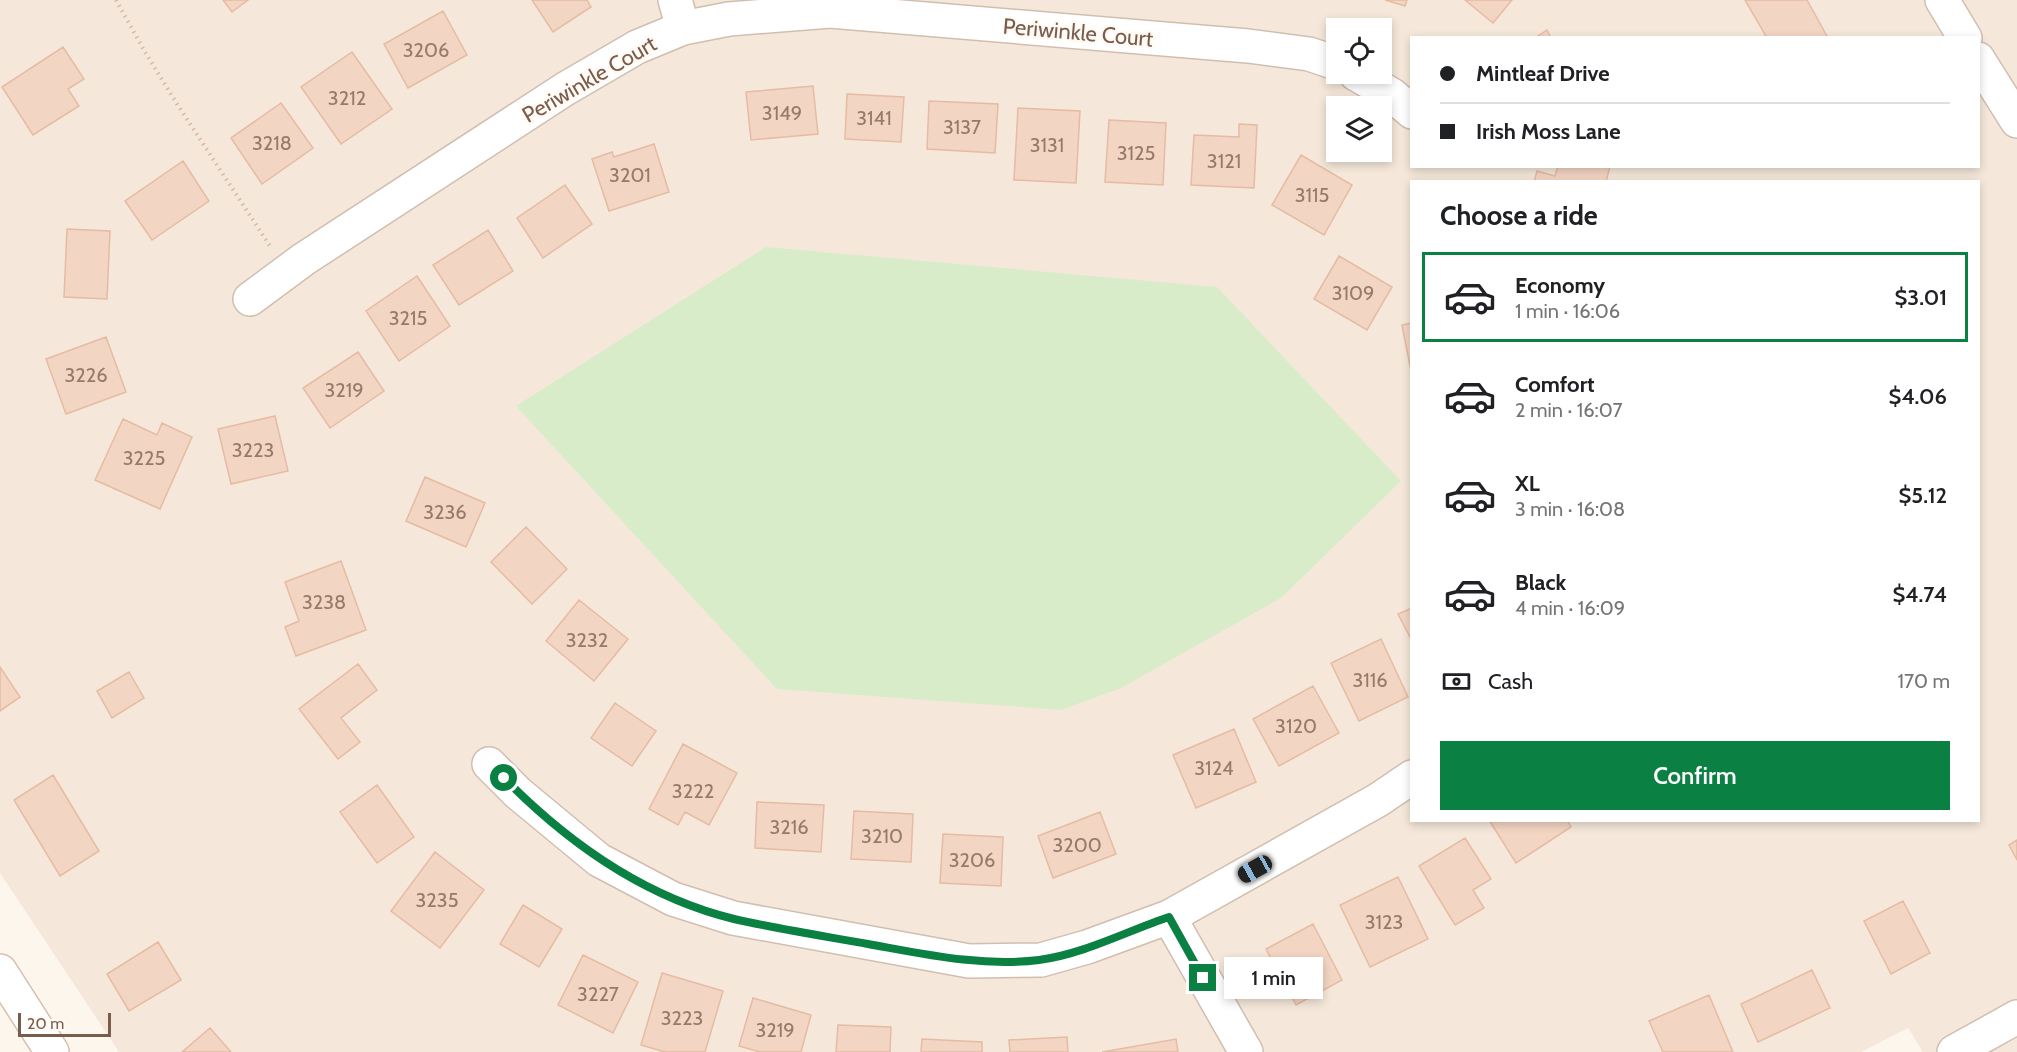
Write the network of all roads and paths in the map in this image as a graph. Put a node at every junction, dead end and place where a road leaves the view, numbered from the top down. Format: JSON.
{"nodes":[{"id":1,"x":116,"y":0,"type":"edge"},
{"id":2,"x":1942,"y":0,"type":"edge"},
{"id":3,"x":679,"y":14,"type":"edge"},
{"id":4,"x":1964,"y":36,"type":"edge"},
{"id":5,"x":1326,"y":60,"type":"edge"},
{"id":6,"x":1980,"y":62,"type":"edge"},
{"id":7,"x":1373,"y":84,"type":"edge"},
{"id":8,"x":1410,"y":110,"type":"edge"},
{"id":9,"x":2017,"y":122,"type":"edge"},
{"id":10,"x":275,"y":254,"type":"dead end"},
{"id":11,"x":250,"y":299,"type":"dead end"},
{"id":12,"x":489,"y":764,"type":"dead end"},
{"id":13,"x":1410,"y":778,"type":"edge"},
{"id":14,"x":1169,"y":917,"type":"junction"},
{"id":15,"x":0,"y":970,"type":"edge"},
{"id":16,"x":2017,"y":1017,"type":"edge"},
{"id":17,"x":52,"y":1052,"type":"edge"},
{"id":18,"x":1246,"y":1052,"type":"edge"},
{"id":19,"x":1954,"y":1052,"type":"edge"}],
"edges":[{"from":1,"to":10,"type":"path"},
{"from":2,"to":4,"type":"street"},
{"from":3,"to":5,"type":"street","name":"Periwinkle Court"},
{"from":3,"to":11,"type":"street","name":"Periwinkle Court"},
{"from":6,"to":9,"type":"street"},
{"from":7,"to":8,"type":"street"},
{"from":12,"to":14,"type":"street"},
{"from":13,"to":14,"type":"street"},
{"from":14,"to":18,"type":"street"},
{"from":15,"to":17,"type":"street"},
{"from":16,"to":19,"type":"street"}]}
